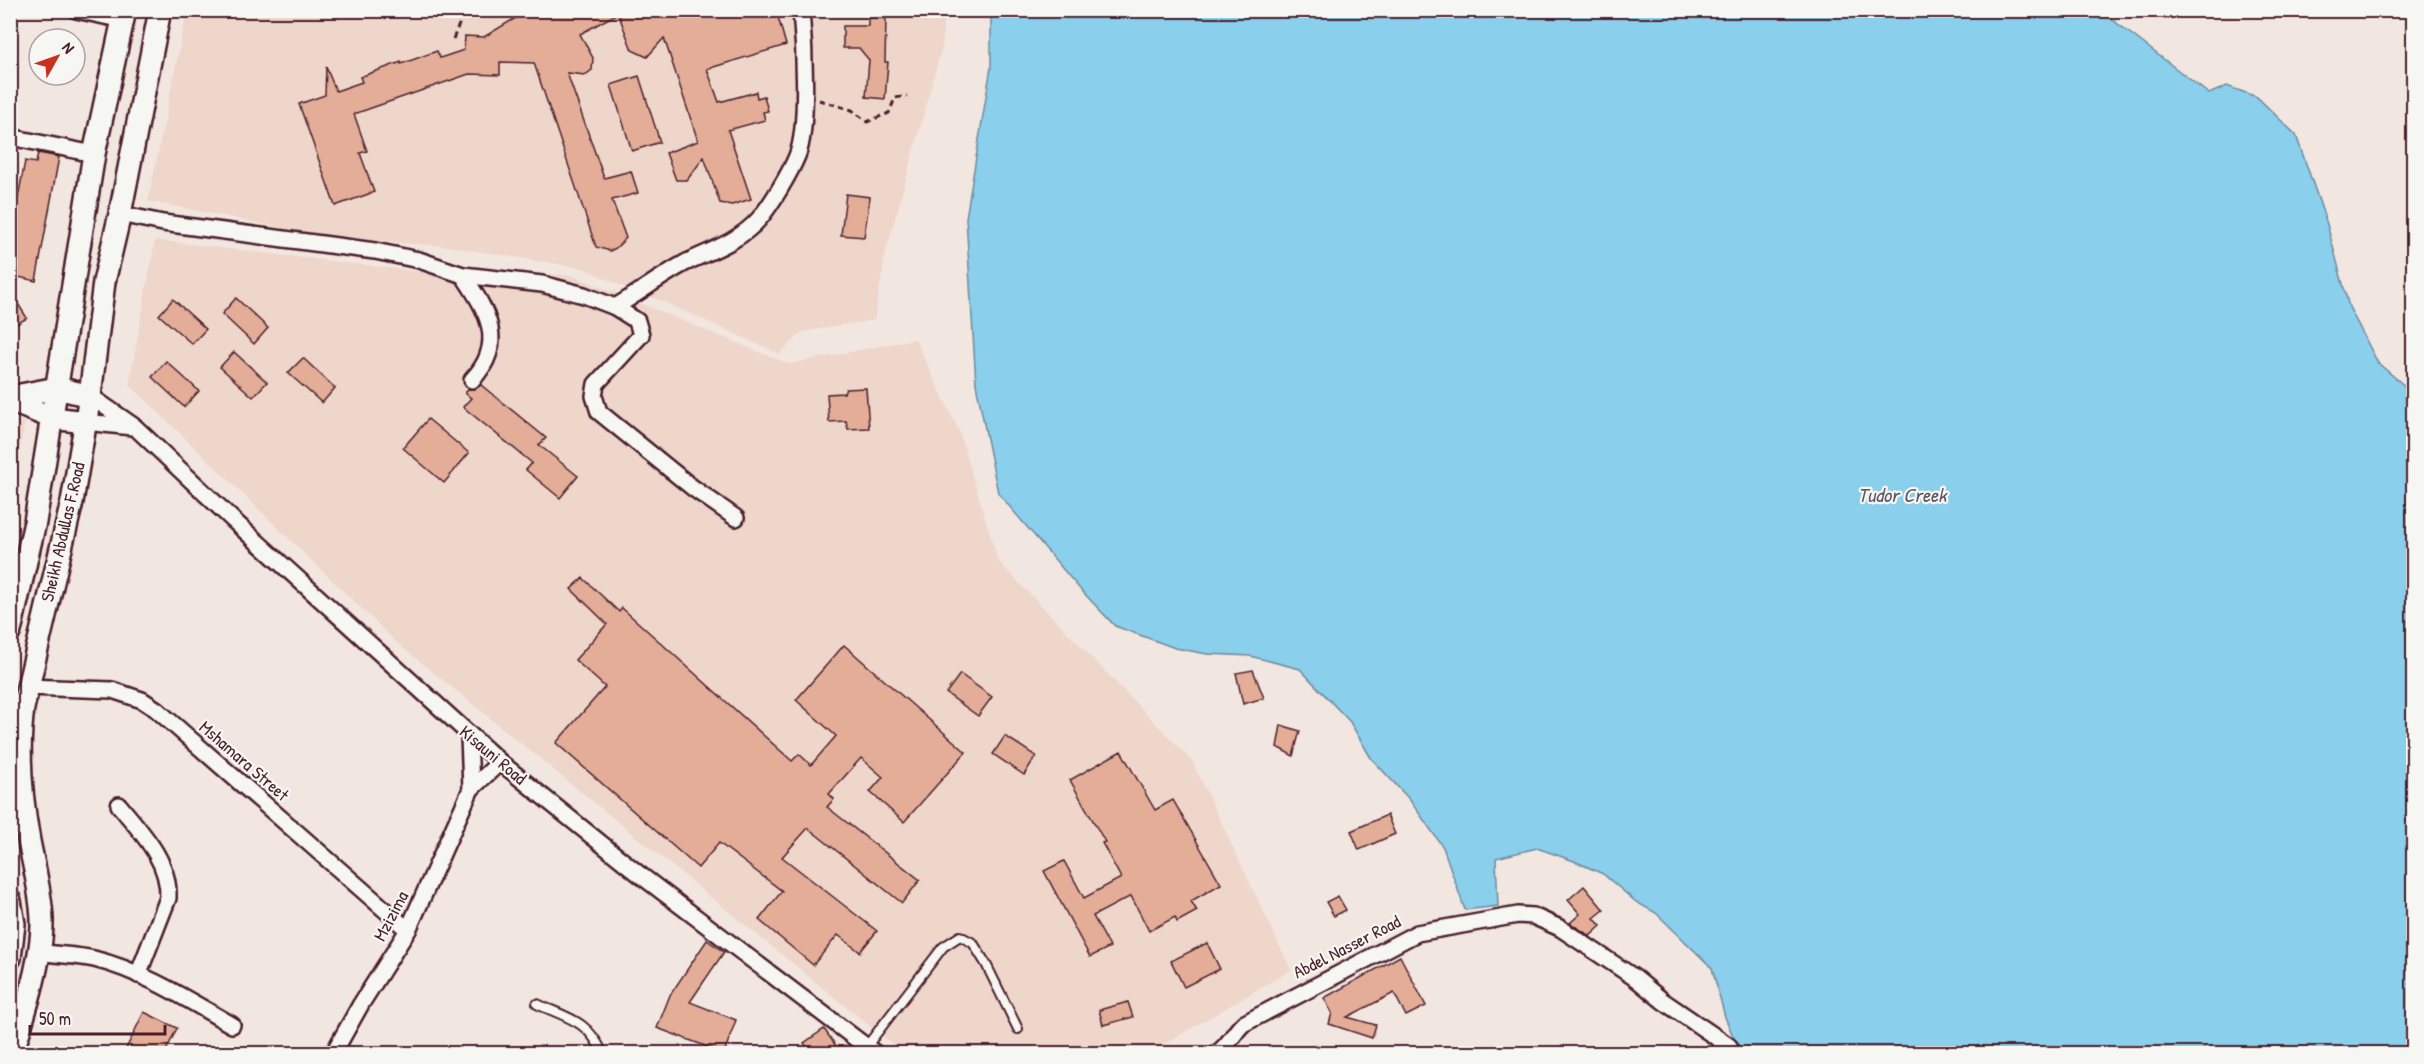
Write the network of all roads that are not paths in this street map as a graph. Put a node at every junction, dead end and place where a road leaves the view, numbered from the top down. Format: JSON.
{"nodes":[{"id":1,"x":76,"y":10,"type":"edge"},
{"id":2,"x":801,"y":10,"type":"edge"},
{"id":3,"x":161,"y":11,"type":"edge"},
{"id":4,"x":124,"y":15,"type":"edge"},
{"id":5,"x":10,"y":137,"type":"edge"},
{"id":6,"x":94,"y":154,"type":"junction"},
{"id":7,"x":120,"y":214,"type":"junction"},
{"id":8,"x":463,"y":275,"type":"junction"},
{"id":9,"x":615,"y":307,"type":"junction"},
{"id":10,"x":472,"y":380,"type":"dead end"},
{"id":11,"x":57,"y":388,"type":"junction"},
{"id":12,"x":90,"y":396,"type":"junction"},
{"id":13,"x":10,"y":399,"type":"edge"},
{"id":14,"x":53,"y":418,"type":"junction"},
{"id":15,"x":86,"y":422,"type":"junction"},
{"id":16,"x":135,"y":427,"type":"junction"},
{"id":17,"x":736,"y":518,"type":"dead end"},
{"id":18,"x":10,"y":631,"type":"edge"},
{"id":19,"x":27,"y":687,"type":"junction"},
{"id":20,"x":470,"y":736,"type":"junction"},
{"id":21,"x":500,"y":762,"type":"junction"},
{"id":22,"x":471,"y":789,"type":"junction"},
{"id":23,"x":119,"y":805,"type":"dead end"},
{"id":24,"x":10,"y":901,"type":"edge"},
{"id":25,"x":408,"y":930,"type":"junction"},
{"id":26,"x":39,"y":952,"type":"junction"},
{"id":27,"x":10,"y":958,"type":"edge"},
{"id":28,"x":138,"y":975,"type":"junction"},
{"id":29,"x":537,"y":1004,"type":"dead end"},
{"id":30,"x":231,"y":1025,"type":"dead end"},
{"id":31,"x":1018,"y":1029,"type":"dead end"},
{"id":32,"x":1729,"y":1046,"type":"dead end"},
{"id":33,"x":871,"y":1050,"type":"edge"},
{"id":34,"x":12,"y":1053,"type":"edge"},
{"id":35,"x":333,"y":1053,"type":"edge"},
{"id":36,"x":603,"y":1053,"type":"edge"},
{"id":37,"x":1224,"y":1053,"type":"edge"}],
"edges":[{"from":1,"to":4,"type":"street"},
{"from":2,"to":9,"type":"street"},
{"from":3,"to":7,"type":"main road","name":"Sheikh Abdullas F.Road"},
{"from":4,"to":6,"type":"main road","name":"Sheikh Abdullas F.Road"},
{"from":5,"to":6,"type":"street"},
{"from":6,"to":11,"type":"main road","name":"Sheikh Abdullas F.Road"},
{"from":7,"to":8,"type":"street"},
{"from":7,"to":12,"type":"main road","name":"Sheikh Abdullas F.Road"},
{"from":8,"to":9,"type":"street"},
{"from":8,"to":10,"type":"street"},
{"from":9,"to":17,"type":"street"},
{"from":11,"to":12,"type":"main road"},
{"from":11,"to":13,"type":"main road"},
{"from":11,"to":14,"type":"main road","name":"Sheikh Abdullas F.Road"},
{"from":12,"to":15,"type":"main road","name":"Sheikh Abdullas F.Road"},
{"from":12,"to":16,"type":"street","name":"Kisauni Road"},
{"from":13,"to":14,"type":"main road"},
{"from":14,"to":15,"type":"main road"},
{"from":14,"to":18,"type":"main road","name":"Sheikh Abdullas F.Road"},
{"from":15,"to":16,"type":"street"},
{"from":15,"to":19,"type":"main road","name":"Sheikh Abdullas F.Road"},
{"from":16,"to":20,"type":"street","name":"Kisauni Road"},
{"from":19,"to":25,"type":"street","name":"Mshamara Street"},
{"from":19,"to":26,"type":"main road","name":"Sheikh Abdullas F.Road"},
{"from":20,"to":21,"type":"street","name":"Kisauni Road"},
{"from":20,"to":22,"type":"street"},
{"from":21,"to":22,"type":"street"},
{"from":21,"to":33,"type":"street","name":"Kisauni Road"},
{"from":22,"to":25,"type":"street","name":"Mzizima"},
{"from":23,"to":28,"type":"street"},
{"from":24,"to":27,"type":"main road"},
{"from":25,"to":35,"type":"street","name":"Mzizima"},
{"from":26,"to":28,"type":"street"},
{"from":26,"to":34,"type":"main road","name":"Sheikh Abdullas F.Road"},
{"from":28,"to":30,"type":"street"},
{"from":29,"to":36,"type":"lane"},
{"from":31,"to":33,"type":"lane"},
{"from":32,"to":37,"type":"street","name":"Abdel Nasser Road"}]}
